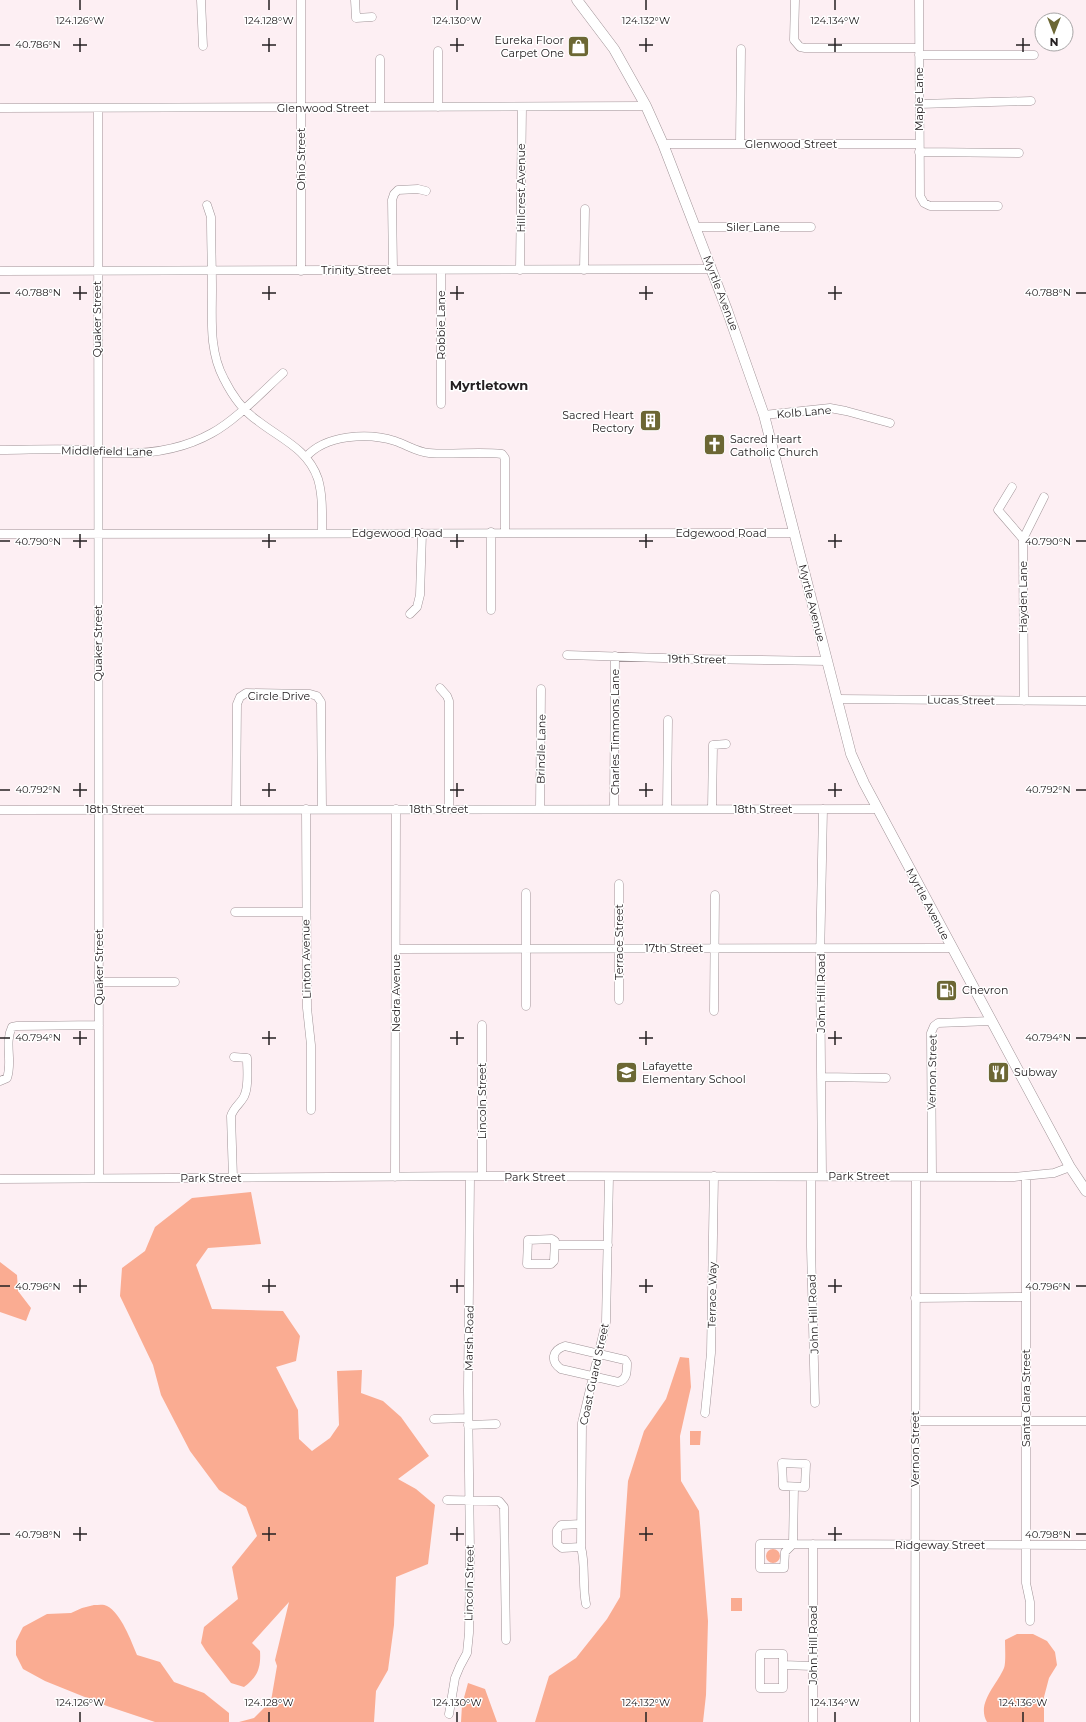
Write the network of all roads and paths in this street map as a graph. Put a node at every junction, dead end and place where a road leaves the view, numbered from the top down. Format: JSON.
{"nodes":[{"id":1,"x":201,"y":0,"type":"edge"},
{"id":2,"x":300,"y":0,"type":"edge"},
{"id":3,"x":355,"y":0,"type":"edge"},
{"id":4,"x":577,"y":0,"type":"edge"},
{"id":5,"x":794,"y":0,"type":"edge"},
{"id":6,"x":919,"y":0,"type":"edge"},
{"id":7,"x":372,"y":17,"type":"dead end"},
{"id":8,"x":203,"y":46,"type":"dead end"},
{"id":9,"x":741,"y":50,"type":"dead end"},
{"id":10,"x":438,"y":51,"type":"dead end"},
{"id":11,"x":919,"y":51,"type":"junction"},
{"id":12,"x":1034,"y":55,"type":"dead end"},
{"id":13,"x":380,"y":59,"type":"dead end"},
{"id":14,"x":1031,"y":101,"type":"dead end"},
{"id":15,"x":919,"y":104,"type":"junction"},
{"id":16,"x":646,"y":106,"type":"junction"},
{"id":17,"x":380,"y":107,"type":"junction"},
{"id":18,"x":438,"y":107,"type":"junction"},
{"id":19,"x":522,"y":107,"type":"junction"},
{"id":20,"x":0,"y":108,"type":"edge"},
{"id":21,"x":98,"y":108,"type":"junction"},
{"id":22,"x":301,"y":108,"type":"junction"},
{"id":23,"x":663,"y":144,"type":"junction"},
{"id":24,"x":740,"y":144,"type":"junction"},
{"id":25,"x":919,"y":148,"type":"junction"},
{"id":26,"x":1019,"y":153,"type":"dead end"},
{"id":27,"x":426,"y":191,"type":"dead end"},
{"id":28,"x":207,"y":205,"type":"dead end"},
{"id":29,"x":998,"y":206,"type":"dead end"},
{"id":30,"x":585,"y":209,"type":"dead end"},
{"id":31,"x":695,"y":227,"type":"junction"},
{"id":32,"x":811,"y":227,"type":"dead end"},
{"id":33,"x":712,"y":269,"type":"junction"},
{"id":34,"x":393,"y":270,"type":"junction"},
{"id":35,"x":441,"y":270,"type":"junction"},
{"id":36,"x":520,"y":270,"type":"junction"},
{"id":37,"x":584,"y":270,"type":"junction"},
{"id":38,"x":0,"y":271,"type":"edge"},
{"id":39,"x":97,"y":271,"type":"junction"},
{"id":40,"x":212,"y":271,"type":"junction"},
{"id":41,"x":301,"y":271,"type":"junction"},
{"id":42,"x":283,"y":373,"type":"dead end"},
{"id":43,"x":441,"y":404,"type":"dead end"},
{"id":44,"x":244,"y":409,"type":"junction"},
{"id":45,"x":764,"y":415,"type":"junction"},
{"id":46,"x":890,"y":423,"type":"dead end"},
{"id":47,"x":0,"y":450,"type":"edge"},
{"id":48,"x":97,"y":452,"type":"junction"},
{"id":49,"x":306,"y":457,"type":"junction"},
{"id":50,"x":1012,"y":487,"type":"dead end"},
{"id":51,"x":1044,"y":497,"type":"dead end"},
{"id":52,"x":422,"y":532,"type":"junction"},
{"id":53,"x":491,"y":532,"type":"junction"},
{"id":54,"x":98,"y":533,"type":"junction"},
{"id":55,"x":322,"y":533,"type":"junction"},
{"id":56,"x":505,"y":533,"type":"junction"},
{"id":57,"x":795,"y":533,"type":"junction"},
{"id":58,"x":0,"y":534,"type":"edge"},
{"id":59,"x":1023,"y":539,"type":"junction"},
{"id":60,"x":491,"y":610,"type":"dead end"},
{"id":61,"x":410,"y":614,"type":"dead end"},
{"id":62,"x":567,"y":655,"type":"dead end"},
{"id":63,"x":615,"y":656,"type":"junction"},
{"id":64,"x":827,"y":661,"type":"junction"},
{"id":65,"x":440,"y":688,"type":"dead end"},
{"id":66,"x":541,"y":689,"type":"dead end"},
{"id":67,"x":837,"y":699,"type":"junction"},
{"id":68,"x":1024,"y":701,"type":"junction"},
{"id":69,"x":1086,"y":701,"type":"edge"},
{"id":70,"x":668,"y":720,"type":"dead end"},
{"id":71,"x":726,"y":744,"type":"dead end"},
{"id":72,"x":98,"y":809,"type":"junction"},
{"id":73,"x":236,"y":809,"type":"junction"},
{"id":74,"x":306,"y":809,"type":"junction"},
{"id":75,"x":322,"y":809,"type":"junction"},
{"id":76,"x":396,"y":809,"type":"junction"},
{"id":77,"x":449,"y":809,"type":"junction"},
{"id":78,"x":540,"y":809,"type":"junction"},
{"id":79,"x":614,"y":809,"type":"junction"},
{"id":80,"x":667,"y":809,"type":"junction"},
{"id":81,"x":712,"y":809,"type":"junction"},
{"id":82,"x":822,"y":809,"type":"junction"},
{"id":83,"x":878,"y":809,"type":"junction"},
{"id":84,"x":0,"y":810,"type":"edge"},
{"id":85,"x":619,"y":884,"type":"dead end"},
{"id":86,"x":526,"y":893,"type":"dead end"},
{"id":87,"x":715,"y":895,"type":"dead end"},
{"id":88,"x":235,"y":912,"type":"dead end"},
{"id":89,"x":306,"y":912,"type":"junction"},
{"id":90,"x":715,"y":948,"type":"junction"},
{"id":91,"x":820,"y":948,"type":"junction"},
{"id":92,"x":952,"y":948,"type":"junction"},
{"id":93,"x":396,"y":949,"type":"junction"},
{"id":94,"x":526,"y":949,"type":"junction"},
{"id":95,"x":619,"y":949,"type":"junction"},
{"id":96,"x":98,"y":982,"type":"junction"},
{"id":97,"x":175,"y":982,"type":"dead end"},
{"id":98,"x":619,"y":1000,"type":"dead end"},
{"id":99,"x":526,"y":1006,"type":"dead end"},
{"id":100,"x":714,"y":1011,"type":"dead end"},
{"id":101,"x":991,"y":1021,"type":"junction"},
{"id":102,"x":99,"y":1025,"type":"junction"},
{"id":103,"x":482,"y":1025,"type":"dead end"},
{"id":104,"x":234,"y":1058,"type":"dead end"},
{"id":105,"x":821,"y":1077,"type":"junction"},
{"id":106,"x":886,"y":1078,"type":"dead end"},
{"id":107,"x":0,"y":1081,"type":"edge"},
{"id":108,"x":311,"y":1110,"type":"dead end"},
{"id":109,"x":1070,"y":1167,"type":"junction"},
{"id":110,"x":470,"y":1176,"type":"junction"},
{"id":111,"x":482,"y":1176,"type":"junction"},
{"id":112,"x":714,"y":1176,"type":"junction"},
{"id":113,"x":811,"y":1176,"type":"junction"},
{"id":114,"x":822,"y":1176,"type":"junction"},
{"id":115,"x":932,"y":1176,"type":"junction"},
{"id":116,"x":1026,"y":1176,"type":"junction"},
{"id":117,"x":395,"y":1177,"type":"junction"},
{"id":118,"x":609,"y":1177,"type":"junction"},
{"id":119,"x":916,"y":1177,"type":"junction"},
{"id":120,"x":99,"y":1178,"type":"junction"},
{"id":121,"x":233,"y":1178,"type":"junction"},
{"id":122,"x":0,"y":1179,"type":"edge"},
{"id":123,"x":1086,"y":1191,"type":"edge"},
{"id":124,"x":555,"y":1245,"type":"dead end"},
{"id":125,"x":608,"y":1245,"type":"junction"},
{"id":126,"x":1026,"y":1297,"type":"junction"},
{"id":127,"x":915,"y":1298,"type":"junction"},
{"id":128,"x":599,"y":1354,"type":"junction"},
{"id":129,"x":593,"y":1377,"type":"junction"},
{"id":130,"x":816,"y":1403,"type":"dead end"},
{"id":131,"x":705,"y":1413,"type":"dead end"},
{"id":132,"x":434,"y":1419,"type":"dead end"},
{"id":133,"x":1026,"y":1420,"type":"junction"},
{"id":134,"x":1086,"y":1420,"type":"edge"},
{"id":135,"x":468,"y":1421,"type":"junction"},
{"id":136,"x":916,"y":1421,"type":"junction"},
{"id":137,"x":496,"y":1424,"type":"dead end"},
{"id":138,"x":794,"y":1487,"type":"dead end"},
{"id":139,"x":447,"y":1500,"type":"dead end"},
{"id":140,"x":470,"y":1500,"type":"junction"},
{"id":141,"x":581,"y":1524,"type":"junction"},
{"id":142,"x":794,"y":1544,"type":"junction"},
{"id":143,"x":813,"y":1544,"type":"junction"},
{"id":144,"x":916,"y":1545,"type":"junction"},
{"id":145,"x":1026,"y":1545,"type":"junction"},
{"id":146,"x":1086,"y":1545,"type":"edge"},
{"id":147,"x":581,"y":1547,"type":"junction"},
{"id":148,"x":586,"y":1604,"type":"dead end"},
{"id":149,"x":1030,"y":1621,"type":"dead end"},
{"id":150,"x":506,"y":1640,"type":"dead end"},
{"id":151,"x":783,"y":1665,"type":"junction"},
{"id":152,"x":812,"y":1666,"type":"junction"},
{"id":153,"x":449,"y":1714,"type":"dead end"},
{"id":154,"x":813,"y":1722,"type":"edge"},
{"id":155,"x":915,"y":1722,"type":"edge"}],
"edges":[{"from":1,"to":8,"type":"street"},
{"from":2,"to":22,"type":"street","name":"Ohio Street"},
{"from":3,"to":7,"type":"street"},
{"from":4,"to":16,"type":"main road","name":"Myrtle Avenue"},
{"from":5,"to":11,"type":"street"},
{"from":6,"to":11,"type":"street","name":"Maple Lane"},
{"from":9,"to":24,"type":"street"},
{"from":10,"to":18,"type":"street"},
{"from":11,"to":12,"type":"street"},
{"from":11,"to":15,"type":"street","name":"Maple Lane"},
{"from":13,"to":17,"type":"street"},
{"from":14,"to":15,"type":"street"},
{"from":15,"to":25,"type":"street","name":"Maple Lane"},
{"from":16,"to":19,"type":"street","name":"Glenwood Street"},
{"from":16,"to":23,"type":"main road","name":"Myrtle Avenue"},
{"from":17,"to":18,"type":"street","name":"Glenwood Street"},
{"from":17,"to":22,"type":"street","name":"Glenwood Street"},
{"from":18,"to":19,"type":"street","name":"Glenwood Street"},
{"from":19,"to":36,"type":"street","name":"Hillcrest Avenue"},
{"from":20,"to":21,"type":"street","name":"Glenwood Street"},
{"from":21,"to":22,"type":"street","name":"Glenwood Street"},
{"from":21,"to":39,"type":"street","name":"Quaker Street"},
{"from":22,"to":41,"type":"street","name":"Ohio Street"},
{"from":23,"to":24,"type":"street","name":"Glenwood Street"},
{"from":23,"to":31,"type":"main road","name":"Myrtle Avenue"},
{"from":24,"to":25,"type":"street","name":"Glenwood Street"},
{"from":25,"to":26,"type":"street","name":"Glenwood Street"},
{"from":25,"to":29,"type":"street","name":"Maple Lane"},
{"from":27,"to":34,"type":"street"},
{"from":28,"to":40,"type":"street"},
{"from":30,"to":37,"type":"street"},
{"from":31,"to":32,"type":"street","name":"Siler Lane"},
{"from":31,"to":33,"type":"main road","name":"Myrtle Avenue"},
{"from":33,"to":37,"type":"street","name":"Trinity Street"},
{"from":33,"to":45,"type":"main road","name":"Myrtle Avenue"},
{"from":34,"to":35,"type":"street","name":"Trinity Street"},
{"from":34,"to":41,"type":"street","name":"Trinity Street"},
{"from":35,"to":36,"type":"street","name":"Trinity Street"},
{"from":35,"to":43,"type":"street","name":"Robbie Lane"},
{"from":36,"to":37,"type":"street","name":"Trinity Street"},
{"from":38,"to":39,"type":"street","name":"Trinity Street"},
{"from":39,"to":40,"type":"street","name":"Trinity Street"},
{"from":39,"to":48,"type":"street","name":"Quaker Street"},
{"from":40,"to":41,"type":"street","name":"Trinity Street"},
{"from":40,"to":44,"type":"street"},
{"from":42,"to":44,"type":"street","name":"Middlefield Lane"},
{"from":44,"to":48,"type":"street","name":"Middlefield Lane"},
{"from":44,"to":49,"type":"street"},
{"from":45,"to":46,"type":"street","name":"Kolb Lane"},
{"from":45,"to":57,"type":"main road","name":"Myrtle Avenue"},
{"from":47,"to":48,"type":"street","name":"Middlefield Lane"},
{"from":48,"to":54,"type":"street","name":"Quaker Street"},
{"from":49,"to":55,"type":"street"},
{"from":49,"to":56,"type":"street"},
{"from":50,"to":59,"type":"street"},
{"from":51,"to":59,"type":"street","name":"Hayden Lane"},
{"from":52,"to":53,"type":"street","name":"Edgewood Road"},
{"from":52,"to":55,"type":"street","name":"Edgewood Road"},
{"from":52,"to":61,"type":"street"},
{"from":53,"to":56,"type":"street","name":"Edgewood Road"},
{"from":53,"to":60,"type":"street"},
{"from":54,"to":55,"type":"street","name":"Edgewood Road"},
{"from":54,"to":58,"type":"street","name":"Edgewood Road"},
{"from":54,"to":72,"type":"street","name":"Quaker Street"},
{"from":56,"to":57,"type":"street","name":"Edgewood Road"},
{"from":57,"to":64,"type":"main road","name":"Myrtle Avenue"},
{"from":59,"to":68,"type":"street","name":"Hayden Lane"},
{"from":62,"to":63,"type":"street","name":"19th Street"},
{"from":63,"to":64,"type":"street","name":"19th Street"},
{"from":63,"to":79,"type":"street","name":"Charles Timmons Lane"},
{"from":64,"to":67,"type":"main road","name":"Myrtle Avenue"},
{"from":65,"to":77,"type":"street"},
{"from":66,"to":78,"type":"street","name":"Brindle Lane"},
{"from":67,"to":68,"type":"street","name":"Lucas Street"},
{"from":67,"to":83,"type":"main road","name":"Myrtle Avenue"},
{"from":68,"to":69,"type":"street","name":"Lucas Street"},
{"from":70,"to":80,"type":"street"},
{"from":71,"to":81,"type":"street"},
{"from":72,"to":73,"type":"street","name":"18th Street"},
{"from":72,"to":84,"type":"street","name":"18th Street"},
{"from":72,"to":96,"type":"street","name":"Quaker Street"},
{"from":73,"to":74,"type":"street","name":"18th Street"},
{"from":73,"to":75,"type":"street","name":"Circle Drive"},
{"from":74,"to":75,"type":"street","name":"18th Street"},
{"from":74,"to":89,"type":"street","name":"Linton Avenue"},
{"from":75,"to":76,"type":"street","name":"18th Street"},
{"from":76,"to":77,"type":"street","name":"18th Street"},
{"from":76,"to":93,"type":"street","name":"Nedra Avenue"},
{"from":77,"to":78,"type":"street","name":"18th Street"},
{"from":78,"to":79,"type":"street","name":"18th Street"},
{"from":79,"to":80,"type":"street","name":"18th Street"},
{"from":80,"to":81,"type":"street","name":"18th Street"},
{"from":81,"to":82,"type":"street","name":"18th Street"},
{"from":82,"to":83,"type":"street","name":"18th Street"},
{"from":82,"to":91,"type":"street","name":"John Hill Road"},
{"from":83,"to":92,"type":"main road","name":"Myrtle Avenue"},
{"from":85,"to":95,"type":"street","name":"Terrace Street"},
{"from":86,"to":94,"type":"street"},
{"from":87,"to":90,"type":"street"},
{"from":88,"to":89,"type":"street"},
{"from":89,"to":108,"type":"street","name":"Linton Avenue"},
{"from":90,"to":91,"type":"street","name":"17th Street"},
{"from":90,"to":95,"type":"street","name":"17th Street"},
{"from":90,"to":100,"type":"street"},
{"from":91,"to":92,"type":"street","name":"17th Street"},
{"from":91,"to":105,"type":"street","name":"John Hill Road"},
{"from":92,"to":101,"type":"main road","name":"Myrtle Avenue"},
{"from":93,"to":94,"type":"street","name":"17th Street"},
{"from":93,"to":117,"type":"street","name":"Nedra Avenue"},
{"from":94,"to":95,"type":"street","name":"17th Street"},
{"from":94,"to":99,"type":"street"},
{"from":95,"to":98,"type":"street","name":"Terrace Street"},
{"from":96,"to":97,"type":"street"},
{"from":96,"to":102,"type":"street","name":"Quaker Street"},
{"from":101,"to":109,"type":"main road","name":"Myrtle Avenue"},
{"from":101,"to":115,"type":"street","name":"Vernon Street"},
{"from":102,"to":107,"type":"street"},
{"from":102,"to":120,"type":"street","name":"Quaker Street"},
{"from":103,"to":111,"type":"street","name":"Lincoln Street"},
{"from":104,"to":121,"type":"street"},
{"from":105,"to":106,"type":"street"},
{"from":105,"to":114,"type":"street","name":"John Hill Road"},
{"from":109,"to":116,"type":"street","name":"Park Street"},
{"from":109,"to":123,"type":"main road","name":"Myrtle Avenue"},
{"from":110,"to":111,"type":"street","name":"Park Street"},
{"from":110,"to":117,"type":"street","name":"Park Street"},
{"from":110,"to":135,"type":"street","name":"Marsh Road"},
{"from":111,"to":118,"type":"street","name":"Park Street"},
{"from":112,"to":113,"type":"street","name":"Park Street"},
{"from":112,"to":118,"type":"street","name":"Park Street"},
{"from":112,"to":131,"type":"street","name":"Terrace Way"},
{"from":113,"to":114,"type":"street","name":"Park Street"},
{"from":113,"to":130,"type":"street","name":"John Hill Road"},
{"from":114,"to":119,"type":"street","name":"Park Street"},
{"from":115,"to":116,"type":"street","name":"Park Street"},
{"from":115,"to":119,"type":"street","name":"Park Street"},
{"from":116,"to":126,"type":"street","name":"Santa Clara Street"},
{"from":117,"to":121,"type":"street","name":"Park Street"},
{"from":118,"to":125,"type":"street","name":"Coast Guard Street"},
{"from":119,"to":127,"type":"street","name":"Vernon Street"},
{"from":120,"to":121,"type":"street","name":"Park Street"},
{"from":120,"to":122,"type":"street","name":"Park Street"},
{"from":124,"to":125,"type":"street"},
{"from":125,"to":128,"type":"street","name":"Coast Guard Street"},
{"from":126,"to":127,"type":"street"},
{"from":126,"to":133,"type":"street","name":"Santa Clara Street"},
{"from":127,"to":136,"type":"street","name":"Vernon Street"},
{"from":128,"to":129,"type":"street","name":"Coast Guard Street"},
{"from":128,"to":129,"type":"street"},
{"from":128,"to":129,"type":"street"},
{"from":129,"to":141,"type":"street","name":"Coast Guard Street"},
{"from":132,"to":135,"type":"street"},
{"from":133,"to":134,"type":"street"},
{"from":133,"to":136,"type":"street"},
{"from":133,"to":145,"type":"street","name":"Santa Clara Street"},
{"from":135,"to":137,"type":"street"},
{"from":135,"to":140,"type":"street","name":"Marsh Road"},
{"from":136,"to":144,"type":"street","name":"Vernon Street"},
{"from":138,"to":142,"type":"street"},
{"from":139,"to":140,"type":"street"},
{"from":140,"to":150,"type":"street"},
{"from":140,"to":153,"type":"street","name":"Lincoln Street"},
{"from":141,"to":147,"type":"street","name":"Coast Guard Street"},
{"from":141,"to":147,"type":"street"},
{"from":142,"to":142,"type":"street","name":"Ridgeway Street"},
{"from":142,"to":143,"type":"street","name":"Ridgeway Street"},
{"from":143,"to":144,"type":"street","name":"Ridgeway Street"},
{"from":143,"to":152,"type":"street","name":"John Hill Road"},
{"from":144,"to":145,"type":"street","name":"Ridgeway Street"},
{"from":144,"to":155,"type":"street","name":"Vernon Street"},
{"from":145,"to":146,"type":"street","name":"Ridgeway Street"},
{"from":145,"to":149,"type":"street","name":"Santa Clara Street"},
{"from":147,"to":148,"type":"street","name":"Coast Guard Street"},
{"from":151,"to":151,"type":"street"},
{"from":151,"to":152,"type":"street"},
{"from":152,"to":154,"type":"street","name":"John Hill Road"}]}
